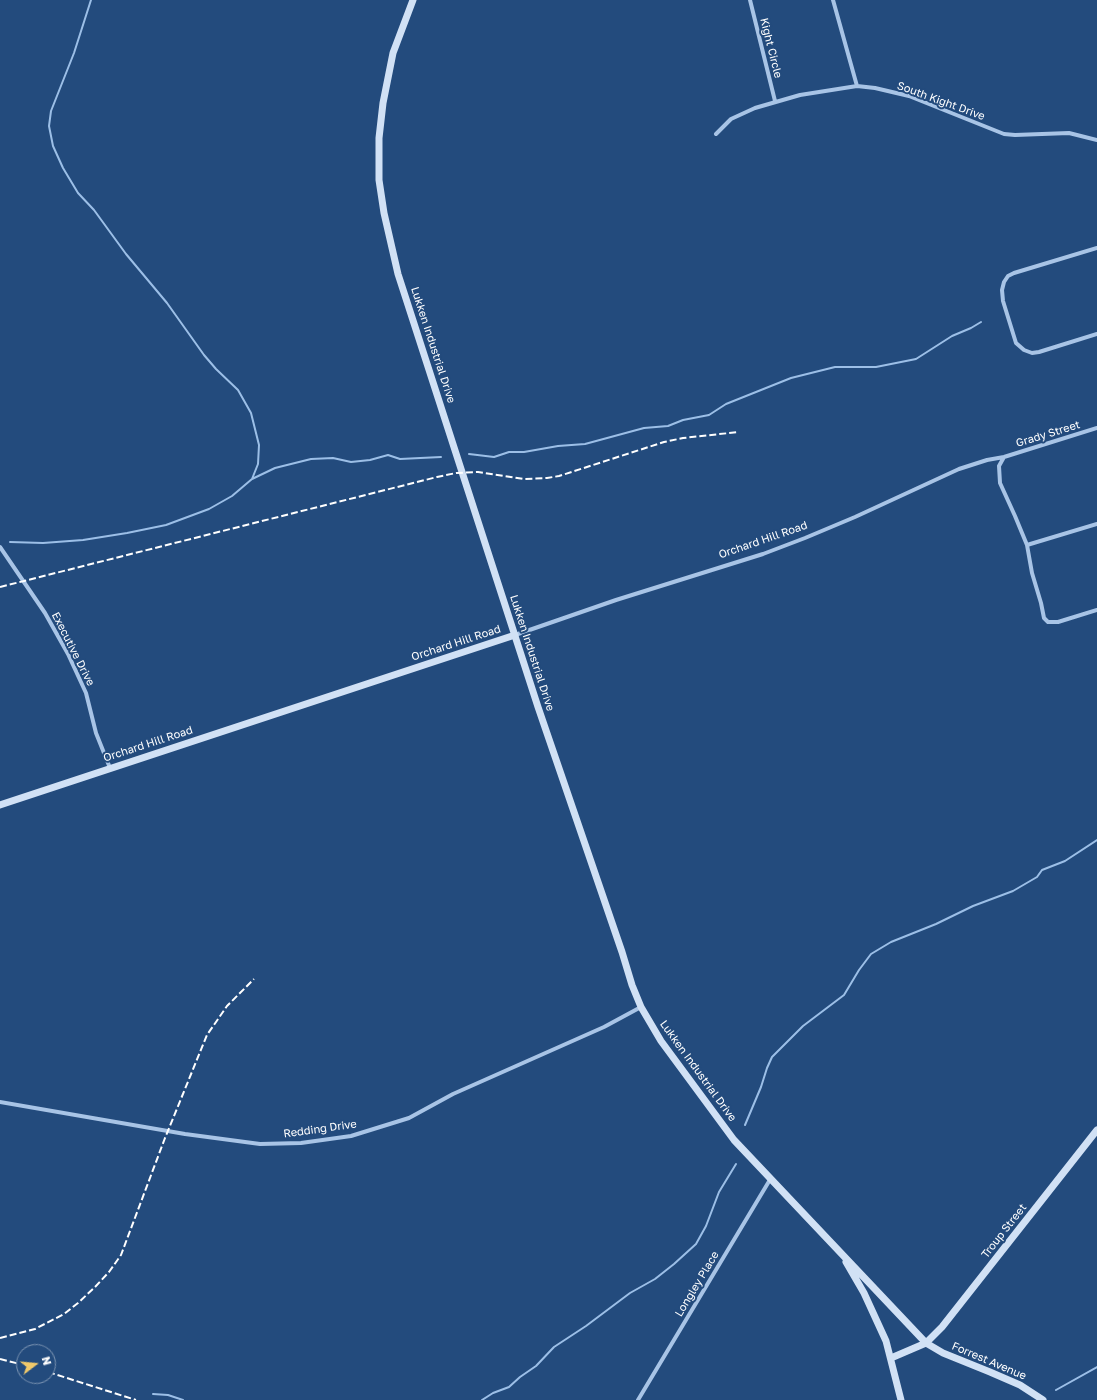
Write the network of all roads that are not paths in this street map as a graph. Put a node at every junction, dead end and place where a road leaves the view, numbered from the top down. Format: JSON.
{"nodes":[{"id":1,"x":413,"y":0,"type":"edge"},
{"id":2,"x":750,"y":0,"type":"edge"},
{"id":3,"x":833,"y":0,"type":"edge"},
{"id":4,"x":857,"y":86,"type":"junction"},
{"id":5,"x":775,"y":101,"type":"junction"},
{"id":6,"x":716,"y":134,"type":"dead end"},
{"id":7,"x":1097,"y":140,"type":"edge"},
{"id":8,"x":1097,"y":248,"type":"edge"},
{"id":9,"x":1097,"y":334,"type":"edge"},
{"id":10,"x":1097,"y":428,"type":"edge"},
{"id":11,"x":1004,"y":457,"type":"junction"},
{"id":12,"x":1097,"y":524,"type":"edge"},
{"id":13,"x":1027,"y":545,"type":"junction"},
{"id":14,"x":0,"y":547,"type":"edge"},
{"id":15,"x":1097,"y":610,"type":"edge"},
{"id":16,"x":515,"y":635,"type":"junction"},
{"id":17,"x":110,"y":768,"type":"junction"},
{"id":18,"x":0,"y":805,"type":"edge"},
{"id":19,"x":642,"y":1007,"type":"junction"},
{"id":20,"x":0,"y":1102,"type":"edge"},
{"id":21,"x":1097,"y":1130,"type":"edge"},
{"id":22,"x":771,"y":1178,"type":"junction"},
{"id":23,"x":838,"y":1248,"type":"junction"},
{"id":24,"x":926,"y":1343,"type":"junction"},
{"id":25,"x":891,"y":1358,"type":"junction"},
{"id":26,"x":638,"y":1400,"type":"edge"},
{"id":27,"x":901,"y":1400,"type":"edge"},
{"id":28,"x":1042,"y":1400,"type":"edge"}],
"edges":[{"from":1,"to":16,"type":"main road","name":"Lukken Industrial Drive"},
{"from":2,"to":5,"type":"street","name":"Kight Circle"},
{"from":3,"to":4,"type":"street"},
{"from":4,"to":5,"type":"street","name":"South Kight Drive"},
{"from":4,"to":7,"type":"street","name":"South Kight Drive"},
{"from":5,"to":6,"type":"street","name":"South Kight Drive"},
{"from":8,"to":9,"type":"street"},
{"from":10,"to":11,"type":"street","name":"Grady Street"},
{"from":11,"to":13,"type":"street"},
{"from":11,"to":16,"type":"street","name":"Orchard Hill Road"},
{"from":12,"to":13,"type":"street"},
{"from":13,"to":15,"type":"street"},
{"from":14,"to":17,"type":"street","name":"Executive Drive"},
{"from":16,"to":17,"type":"main road","name":"Orchard Hill Road"},
{"from":16,"to":19,"type":"main road","name":"Lukken Industrial Drive"},
{"from":17,"to":18,"type":"main road","name":"Orchard Hill Road"},
{"from":19,"to":20,"type":"street","name":"Redding Drive"},
{"from":19,"to":22,"type":"main road","name":"Lukken Industrial Drive"},
{"from":21,"to":24,"type":"main road","name":"Troup Street"},
{"from":22,"to":23,"type":"main road","name":"Lukken Industrial Drive"},
{"from":22,"to":26,"type":"street","name":"Longley Place"},
{"from":23,"to":24,"type":"main road","name":"Forrest Avenue"},
{"from":23,"to":25,"type":"main road"},
{"from":24,"to":25,"type":"main road"},
{"from":24,"to":28,"type":"main road","name":"Forrest Avenue"},
{"from":25,"to":27,"type":"main road"}]}
